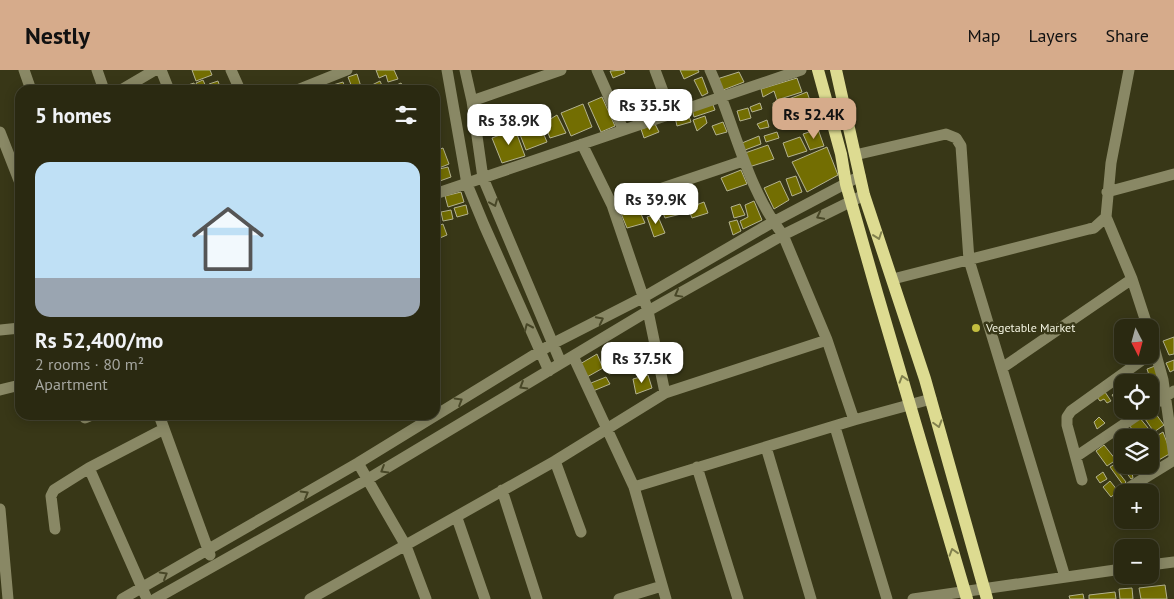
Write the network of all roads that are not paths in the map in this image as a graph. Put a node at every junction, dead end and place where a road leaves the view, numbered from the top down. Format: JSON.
{"nodes":[{"id":1,"x":24,"y":70,"type":"edge"},
{"id":2,"x":97,"y":70,"type":"edge"},
{"id":3,"x":155,"y":70,"type":"edge"},
{"id":4,"x":161,"y":70,"type":"edge"},
{"id":5,"x":231,"y":70,"type":"edge"},
{"id":6,"x":447,"y":70,"type":"edge"},
{"id":7,"x":465,"y":70,"type":"edge"},
{"id":8,"x":561,"y":70,"type":"edge"},
{"id":9,"x":597,"y":70,"type":"edge"},
{"id":10,"x":655,"y":70,"type":"edge"},
{"id":11,"x":710,"y":70,"type":"edge"},
{"id":12,"x":801,"y":70,"type":"edge"},
{"id":13,"x":818,"y":70,"type":"edge"},
{"id":14,"x":836,"y":70,"type":"edge"},
{"id":15,"x":1129,"y":70,"type":"edge"},
{"id":16,"x":343,"y":71,"type":"edge"},
{"id":17,"x":29,"y":85,"type":"edge"},
{"id":18,"x":102,"y":85,"type":"edge"},
{"id":19,"x":130,"y":85,"type":"edge"},
{"id":20,"x":166,"y":85,"type":"edge"},
{"id":21,"x":238,"y":85,"type":"edge"},
{"id":22,"x":309,"y":85,"type":"edge"},
{"id":23,"x":722,"y":96,"type":"junction"},
{"id":24,"x":472,"y":101,"type":"junction"},
{"id":25,"x":671,"y":113,"type":"junction"},
{"id":26,"x":623,"y":129,"type":"junction"},
{"id":27,"x":0,"y":132,"type":"edge"},
{"id":28,"x":582,"y":144,"type":"junction"},
{"id":29,"x":855,"y":155,"type":"junction"},
{"id":30,"x":743,"y":161,"type":"junction"},
{"id":31,"x":15,"y":170,"type":"edge"},
{"id":32,"x":1174,"y":174,"type":"edge"},
{"id":33,"x":860,"y":176,"type":"junction"},
{"id":34,"x":484,"y":178,"type":"junction"},
{"id":35,"x":467,"y":184,"type":"junction"},
{"id":36,"x":846,"y":184,"type":"junction"},
{"id":37,"x":440,"y":192,"type":"edge"},
{"id":38,"x":1107,"y":192,"type":"junction"},
{"id":39,"x":864,"y":195,"type":"junction"},
{"id":40,"x":851,"y":200,"type":"junction"},
{"id":41,"x":612,"y":205,"type":"junction"},
{"id":42,"x":1106,"y":217,"type":"junction"},
{"id":43,"x":773,"y":222,"type":"junction"},
{"id":44,"x":783,"y":235,"type":"junction"},
{"id":45,"x":969,"y":260,"type":"junction"},
{"id":46,"x":1132,"y":278,"type":"junction"},
{"id":47,"x":894,"y":279,"type":"junction"},
{"id":48,"x":644,"y":297,"type":"junction"},
{"id":49,"x":648,"y":311,"type":"junction"},
{"id":50,"x":1145,"y":319,"type":"edge"},
{"id":51,"x":15,"y":328,"type":"edge"},
{"id":52,"x":0,"y":330,"type":"edge"},
{"id":53,"x":827,"y":340,"type":"junction"},
{"id":54,"x":552,"y":344,"type":"junction"},
{"id":55,"x":540,"y":353,"type":"junction"},
{"id":56,"x":573,"y":356,"type":"junction"},
{"id":57,"x":561,"y":363,"type":"junction"},
{"id":58,"x":1137,"y":364,"type":"edge"},
{"id":59,"x":1157,"y":364,"type":"edge"},
{"id":60,"x":1002,"y":368,"type":"junction"},
{"id":61,"x":549,"y":371,"type":"junction"},
{"id":62,"x":15,"y":386,"type":"edge"},
{"id":63,"x":0,"y":390,"type":"edge"},
{"id":64,"x":665,"y":393,"type":"junction"},
{"id":65,"x":1170,"y":394,"type":"edge"},
{"id":66,"x":931,"y":399,"type":"junction"},
{"id":67,"x":1159,"y":401,"type":"edge"},
{"id":68,"x":911,"y":404,"type":"junction"},
{"id":69,"x":440,"y":413,"type":"edge"},
{"id":70,"x":1132,"y":419,"type":"edge"},
{"id":71,"x":161,"y":420,"type":"edge"},
{"id":72,"x":429,"y":420,"type":"edge"},
{"id":73,"x":854,"y":420,"type":"junction"},
{"id":74,"x":835,"y":426,"type":"junction"},
{"id":75,"x":164,"y":429,"type":"junction"},
{"id":76,"x":607,"y":430,"type":"junction"},
{"id":77,"x":766,"y":447,"type":"junction"},
{"id":78,"x":1077,"y":456,"type":"junction"},
{"id":79,"x":1174,"y":458,"type":"edge"},
{"id":80,"x":555,"y":461,"type":"junction"},
{"id":81,"x":358,"y":463,"type":"junction"},
{"id":82,"x":697,"y":467,"type":"junction"},
{"id":83,"x":89,"y":468,"type":"junction"},
{"id":84,"x":368,"y":479,"type":"junction"},
{"id":85,"x":1082,"y":480,"type":"dead end"},
{"id":86,"x":1134,"y":484,"type":"edge"},
{"id":87,"x":634,"y":487,"type":"junction"},
{"id":88,"x":502,"y":490,"type":"junction"},
{"id":89,"x":0,"y":509,"type":"edge"},
{"id":90,"x":457,"y":518,"type":"junction"},
{"id":91,"x":55,"y":529,"type":"dead end"},
{"id":92,"x":581,"y":532,"type":"dead end"},
{"id":93,"x":2,"y":536,"type":"edge"},
{"id":94,"x":406,"y":546,"type":"junction"},
{"id":95,"x":208,"y":549,"type":"junction"},
{"id":96,"x":1174,"y":562,"type":"edge"},
{"id":97,"x":1159,"y":564,"type":"edge"},
{"id":98,"x":215,"y":566,"type":"junction"},
{"id":99,"x":1114,"y":570,"type":"edge"},
{"id":100,"x":1065,"y":577,"type":"junction"},
{"id":101,"x":662,"y":586,"type":"junction"},
{"id":102,"x":142,"y":587,"type":"junction"},
{"id":103,"x":986,"y":593,"type":"edge"},
{"id":104,"x":966,"y":595,"type":"edge"},
{"id":105,"x":8,"y":599,"type":"edge"},
{"id":106,"x":122,"y":599,"type":"edge"},
{"id":107,"x":147,"y":599,"type":"edge"},
{"id":108,"x":155,"y":599,"type":"edge"},
{"id":109,"x":310,"y":599,"type":"edge"},
{"id":110,"x":426,"y":599,"type":"edge"},
{"id":111,"x":485,"y":599,"type":"edge"},
{"id":112,"x":537,"y":599,"type":"edge"},
{"id":113,"x":619,"y":599,"type":"edge"},
{"id":114,"x":666,"y":599,"type":"edge"},
{"id":115,"x":738,"y":599,"type":"edge"},
{"id":116,"x":811,"y":599,"type":"edge"},
{"id":117,"x":887,"y":599,"type":"edge"},
{"id":118,"x":913,"y":599,"type":"edge"}],
"edges":[{"from":1,"to":17,"type":"street"},
{"from":2,"to":18,"type":"street"},
{"from":3,"to":19,"type":"street"},
{"from":4,"to":20,"type":"street"},
{"from":5,"to":21,"type":"street"},
{"from":6,"to":35,"type":"street"},
{"from":7,"to":24,"type":"street"},
{"from":8,"to":24,"type":"street"},
{"from":9,"to":26,"type":"street"},
{"from":10,"to":25,"type":"street"},
{"from":11,"to":23,"type":"street"},
{"from":12,"to":23,"type":"street"},
{"from":13,"to":36,"type":"main road"},
{"from":14,"to":29,"type":"main road"},
{"from":15,"to":38,"type":"street"},
{"from":16,"to":22,"type":"street"},
{"from":23,"to":25,"type":"street"},
{"from":23,"to":30,"type":"street"},
{"from":24,"to":34,"type":"street"},
{"from":25,"to":26,"type":"street"},
{"from":26,"to":28,"type":"street"},
{"from":27,"to":31,"type":"street"},
{"from":28,"to":34,"type":"street"},
{"from":28,"to":41,"type":"street"},
{"from":29,"to":33,"type":"main road"},
{"from":29,"to":45,"type":"street"},
{"from":30,"to":41,"type":"street"},
{"from":30,"to":43,"type":"street"},
{"from":32,"to":38,"type":"street"},
{"from":33,"to":36,"type":"street"},
{"from":33,"to":39,"type":"main road"},
{"from":34,"to":35,"type":"street"},
{"from":34,"to":54,"type":"street","one_way":true},
{"from":35,"to":37,"type":"street"},
{"from":55,"to":35,"type":"street","one_way":true},
{"from":36,"to":40,"type":"main road"},
{"from":36,"to":43,"type":"street"},
{"from":38,"to":42,"type":"street"},
{"from":39,"to":40,"type":"street"},
{"from":39,"to":47,"type":"main road","one_way":true},
{"from":40,"to":44,"type":"street","one_way":true},
{"from":68,"to":40,"type":"main road","one_way":true},
{"from":41,"to":48,"type":"street"},
{"from":42,"to":45,"type":"street"},
{"from":42,"to":46,"type":"street"},
{"from":43,"to":44,"type":"street"},
{"from":43,"to":48,"type":"street"},
{"from":44,"to":49,"type":"street","one_way":true},
{"from":44,"to":53,"type":"street"},
{"from":45,"to":47,"type":"street"},
{"from":45,"to":60,"type":"street"},
{"from":46,"to":50,"type":"street"},
{"from":46,"to":60,"type":"street"},
{"from":47,"to":66,"type":"main road"},
{"from":48,"to":49,"type":"street"},
{"from":54,"to":48,"type":"street","one_way":true},
{"from":49,"to":56,"type":"street"},
{"from":49,"to":64,"type":"street"},
{"from":51,"to":52,"type":"street"},
{"from":53,"to":64,"type":"street"},
{"from":53,"to":73,"type":"street"},
{"from":54,"to":55,"type":"street"},
{"from":54,"to":57,"type":"street"},
{"from":55,"to":61,"type":"street"},
{"from":69,"to":55,"type":"street","one_way":true},
{"from":56,"to":57,"type":"street"},
{"from":56,"to":76,"type":"street"},
{"from":57,"to":61,"type":"street"},
{"from":58,"to":78,"type":"street"},
{"from":59,"to":65,"type":"street"},
{"from":60,"to":100,"type":"street"},
{"from":61,"to":84,"type":"street","one_way":true},
{"from":62,"to":63,"type":"street"},
{"from":64,"to":76,"type":"street"},
{"from":65,"to":67,"type":"street"},
{"from":65,"to":79,"type":"street"},
{"from":66,"to":68,"type":"street"},
{"from":66,"to":103,"type":"main road","one_way":true},
{"from":68,"to":73,"type":"street"},
{"from":104,"to":68,"type":"main road","one_way":true},
{"from":70,"to":78,"type":"street"},
{"from":71,"to":75,"type":"street"},
{"from":81,"to":72,"type":"street","one_way":true},
{"from":73,"to":74,"type":"street"},
{"from":74,"to":77,"type":"street"},
{"from":74,"to":117,"type":"street"},
{"from":75,"to":83,"type":"street"},
{"from":75,"to":95,"type":"street"},
{"from":76,"to":80,"type":"street"},
{"from":76,"to":87,"type":"street"},
{"from":77,"to":82,"type":"street"},
{"from":77,"to":116,"type":"street"},
{"from":78,"to":85,"type":"street"},
{"from":79,"to":86,"type":"street"},
{"from":80,"to":88,"type":"street"},
{"from":80,"to":92,"type":"street"},
{"from":81,"to":84,"type":"street"},
{"from":95,"to":81,"type":"street","one_way":true},
{"from":82,"to":87,"type":"street"},
{"from":82,"to":115,"type":"street"},
{"from":83,"to":91,"type":"street"},
{"from":83,"to":102,"type":"street"},
{"from":84,"to":94,"type":"street"},
{"from":84,"to":98,"type":"street"},
{"from":87,"to":101,"type":"street"},
{"from":88,"to":90,"type":"street"},
{"from":88,"to":112,"type":"street"},
{"from":89,"to":93,"type":"street"},
{"from":90,"to":94,"type":"street"},
{"from":90,"to":111,"type":"street"},
{"from":93,"to":105,"type":"street"},
{"from":94,"to":109,"type":"street"},
{"from":94,"to":110,"type":"street"},
{"from":95,"to":98,"type":"street"},
{"from":102,"to":95,"type":"street","one_way":true},
{"from":96,"to":97,"type":"street"},
{"from":98,"to":108,"type":"street"},
{"from":99,"to":100,"type":"street"},
{"from":100,"to":103,"type":"street"},
{"from":101,"to":113,"type":"street"},
{"from":101,"to":114,"type":"street"},
{"from":102,"to":106,"type":"street"},
{"from":102,"to":107,"type":"street"},
{"from":103,"to":104,"type":"street"},
{"from":104,"to":118,"type":"street"}]}
